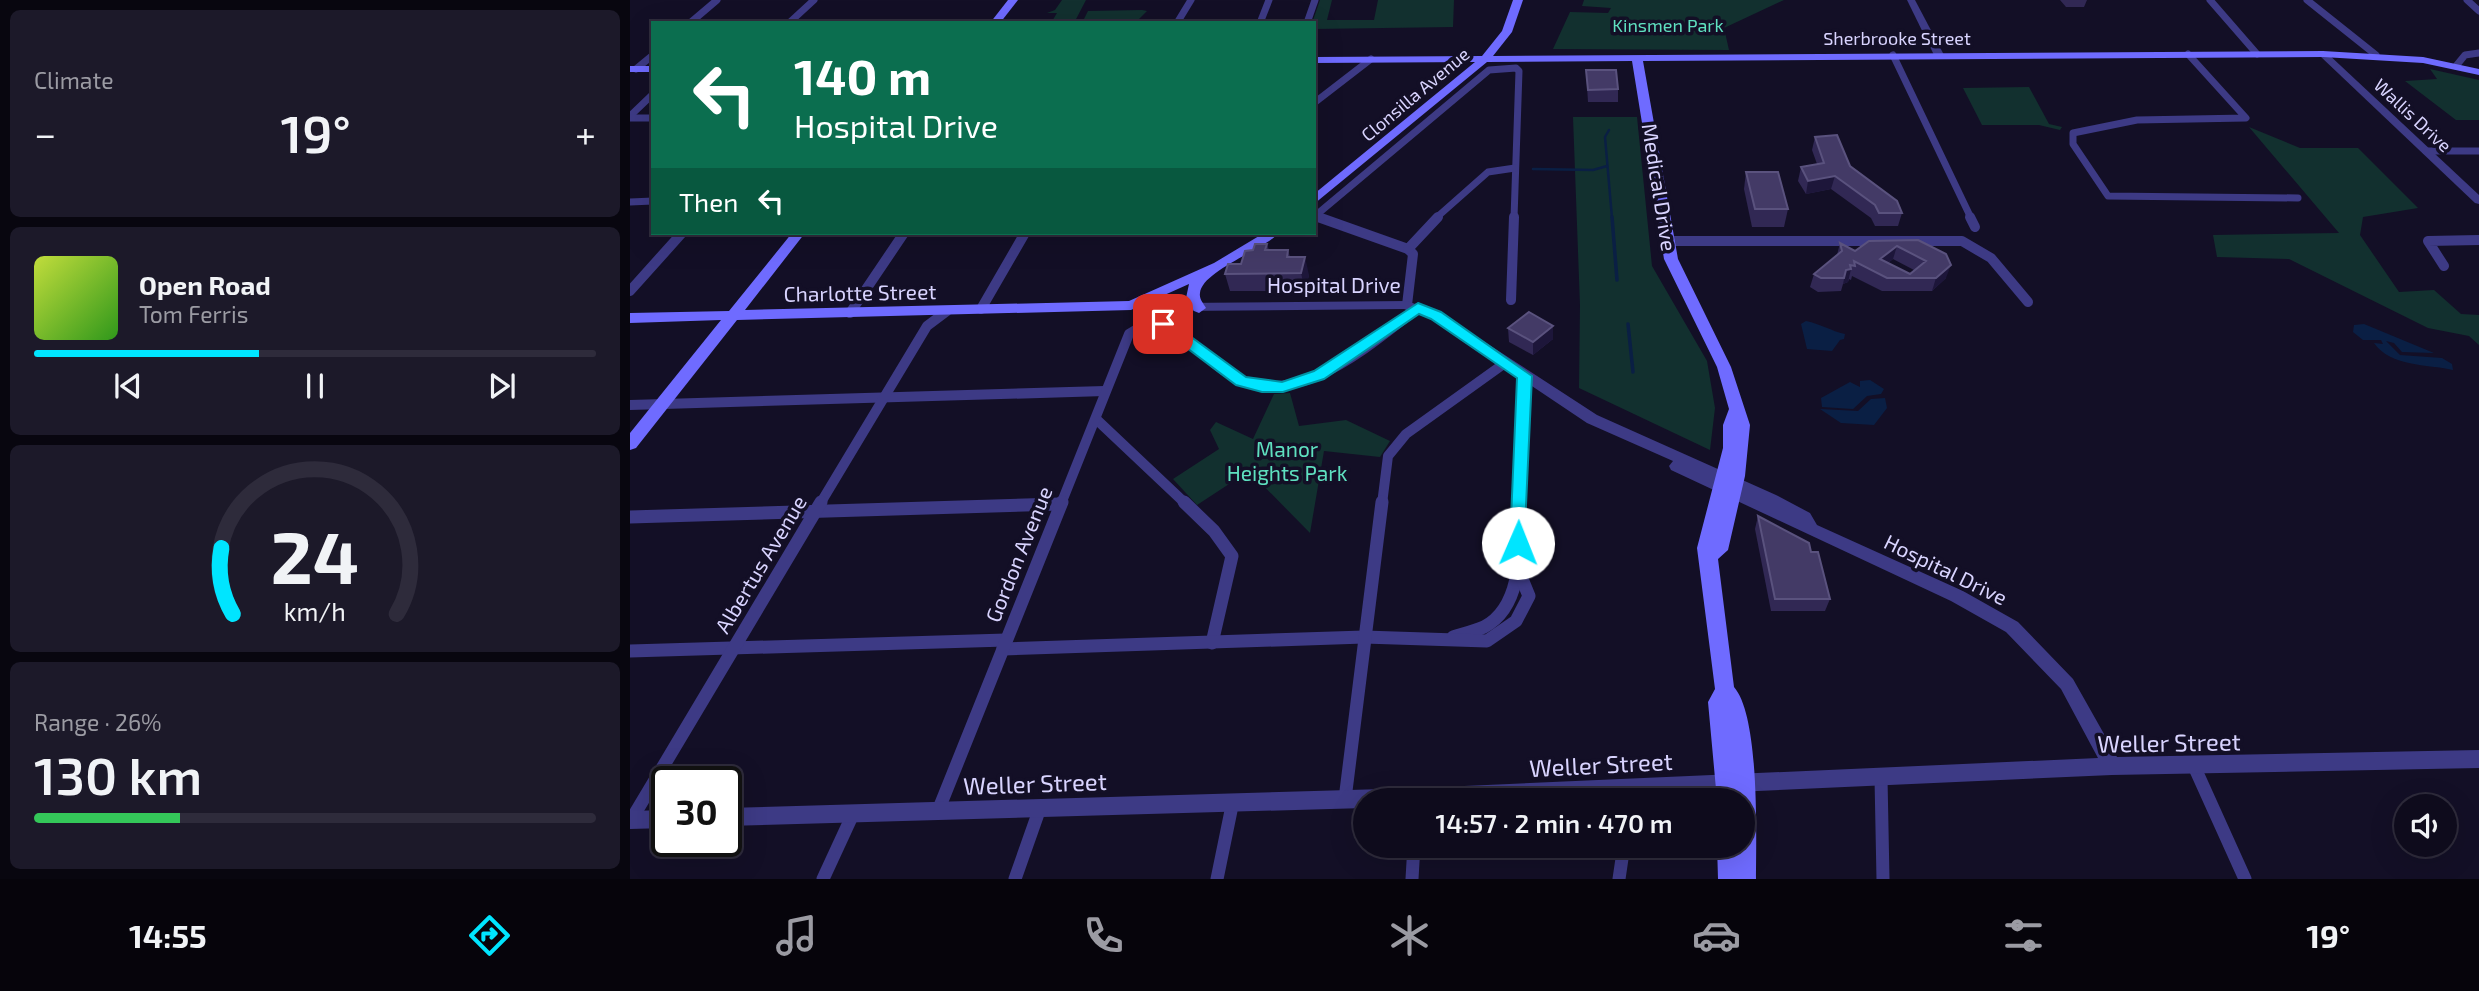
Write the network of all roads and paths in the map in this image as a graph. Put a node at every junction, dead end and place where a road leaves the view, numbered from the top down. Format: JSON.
{"nodes":[{"id":1,"x":717,"y":0,"type":"edge"},
{"id":2,"x":814,"y":0,"type":"edge"},
{"id":3,"x":1013,"y":0,"type":"edge"},
{"id":4,"x":1191,"y":0,"type":"edge"},
{"id":5,"x":1269,"y":0,"type":"edge"},
{"id":6,"x":1315,"y":0,"type":"edge"},
{"id":7,"x":1518,"y":0,"type":"edge"},
{"id":8,"x":1911,"y":0,"type":"edge"},
{"id":9,"x":2210,"y":0,"type":"edge"},
{"id":10,"x":2307,"y":0,"type":"edge"},
{"id":11,"x":2467,"y":0,"type":"edge"},
{"id":12,"x":2479,"y":11,"type":"edge"},
{"id":13,"x":692,"y":21,"type":"edge"},
{"id":14,"x":791,"y":21,"type":"edge"},
{"id":15,"x":997,"y":21,"type":"edge"},
{"id":16,"x":1178,"y":21,"type":"edge"},
{"id":17,"x":1261,"y":21,"type":"edge"},
{"id":18,"x":1308,"y":21,"type":"edge"},
{"id":19,"x":2479,"y":53,"type":"edge"},
{"id":20,"x":2189,"y":54,"type":"junction"},
{"id":21,"x":2258,"y":54,"type":"junction"},
{"id":22,"x":2323,"y":54,"type":"junction"},
{"id":23,"x":1893,"y":55,"type":"junction"},
{"id":24,"x":1939,"y":55,"type":"junction"},
{"id":25,"x":2376,"y":55,"type":"junction"},
{"id":26,"x":651,"y":56,"type":"edge"},
{"id":27,"x":1640,"y":57,"type":"junction"},
{"id":28,"x":1486,"y":58,"type":"junction"},
{"id":29,"x":1371,"y":59,"type":"junction"},
{"id":30,"x":1316,"y":60,"type":"edge"},
{"id":31,"x":2456,"y":66,"type":"junction"},
{"id":32,"x":633,"y":69,"type":"edge"},
{"id":33,"x":651,"y":69,"type":"edge"},
{"id":34,"x":2479,"y":72,"type":"edge"},
{"id":35,"x":651,"y":96,"type":"edge"},
{"id":36,"x":1316,"y":101,"type":"edge"},
{"id":37,"x":630,"y":117,"type":"edge"},
{"id":38,"x":651,"y":118,"type":"edge"},
{"id":39,"x":2426,"y":151,"type":"junction"},
{"id":40,"x":2479,"y":151,"type":"edge"},
{"id":41,"x":1515,"y":168,"type":"junction"},
{"id":42,"x":1316,"y":198,"type":"edge"},
{"id":43,"x":2298,"y":198,"type":"dead end"},
{"id":44,"x":651,"y":201,"type":"edge"},
{"id":45,"x":2479,"y":201,"type":"edge"},
{"id":46,"x":630,"y":202,"type":"edge"},
{"id":47,"x":1316,"y":214,"type":"edge"},
{"id":48,"x":1316,"y":215,"type":"edge"},
{"id":49,"x":1975,"y":227,"type":"dead end"},
{"id":50,"x":680,"y":235,"type":"edge"},
{"id":51,"x":797,"y":235,"type":"edge"},
{"id":52,"x":903,"y":235,"type":"edge"},
{"id":53,"x":1024,"y":235,"type":"edge"},
{"id":54,"x":1270,"y":235,"type":"edge"},
{"id":55,"x":2479,"y":240,"type":"edge"},
{"id":56,"x":1668,"y":241,"type":"junction"},
{"id":57,"x":1408,"y":249,"type":"junction"},
{"id":58,"x":2444,"y":266,"type":"dead end"},
{"id":59,"x":1206,"y":272,"type":"junction"},
{"id":60,"x":630,"y":291,"type":"edge"},
{"id":61,"x":1150,"y":296,"type":"junction"},
{"id":62,"x":1511,"y":300,"type":"dead end"},
{"id":63,"x":2028,"y":302,"type":"dead end"},
{"id":64,"x":1199,"y":307,"type":"junction"},
{"id":65,"x":1413,"y":307,"type":"junction"},
{"id":66,"x":981,"y":309,"type":"junction"},
{"id":67,"x":928,"y":311,"type":"junction"},
{"id":68,"x":947,"y":311,"type":"junction"},
{"id":69,"x":850,"y":313,"type":"junction"},
{"id":70,"x":732,"y":316,"type":"junction"},
{"id":71,"x":630,"y":318,"type":"edge"},
{"id":72,"x":927,"y":326,"type":"junction"},
{"id":73,"x":1505,"y":363,"type":"junction"},
{"id":74,"x":1524,"y":376,"type":"junction"},
{"id":75,"x":1105,"y":391,"type":"junction"},
{"id":76,"x":884,"y":398,"type":"junction"},
{"id":77,"x":662,"y":404,"type":"junction"},
{"id":78,"x":630,"y":405,"type":"edge"},
{"id":79,"x":1096,"y":419,"type":"junction"},
{"id":80,"x":630,"y":443,"type":"edge"},
{"id":81,"x":1728,"y":486,"type":"junction"},
{"id":82,"x":1060,"y":504,"type":"junction"},
{"id":83,"x":817,"y":509,"type":"junction"},
{"id":84,"x":630,"y":517,"type":"edge"},
{"id":85,"x":1518,"y":569,"type":"junction"},
{"id":86,"x":1364,"y":637,"type":"junction"},
{"id":87,"x":1447,"y":639,"type":"junction"},
{"id":88,"x":1212,"y":643,"type":"junction"},
{"id":89,"x":1004,"y":645,"type":"junction"},
{"id":90,"x":734,"y":649,"type":"junction"},
{"id":91,"x":630,"y":651,"type":"edge"},
{"id":92,"x":2479,"y":759,"type":"edge"},
{"id":93,"x":2112,"y":766,"type":"junction"},
{"id":94,"x":2194,"y":766,"type":"junction"},
{"id":95,"x":1881,"y":778,"type":"junction"},
{"id":96,"x":1733,"y":787,"type":"edge"},
{"id":97,"x":1345,"y":799,"type":"junction"},
{"id":98,"x":1353,"y":799,"type":"edge"},
{"id":99,"x":1233,"y":801,"type":"junction"},
{"id":100,"x":1040,"y":808,"type":"junction"},
{"id":101,"x":938,"y":811,"type":"junction"},
{"id":102,"x":853,"y":814,"type":"junction"},
{"id":103,"x":742,"y":817,"type":"edge"},
{"id":104,"x":651,"y":820,"type":"edge"},
{"id":105,"x":630,"y":821,"type":"edge"},
{"id":106,"x":1414,"y":858,"type":"edge"},
{"id":107,"x":1622,"y":858,"type":"edge"},
{"id":108,"x":1729,"y":858,"type":"edge"},
{"id":109,"x":823,"y":879,"type":"edge"},
{"id":110,"x":1015,"y":879,"type":"edge"},
{"id":111,"x":1217,"y":879,"type":"edge"},
{"id":112,"x":1412,"y":879,"type":"edge"},
{"id":113,"x":1619,"y":879,"type":"edge"},
{"id":114,"x":1730,"y":879,"type":"edge"},
{"id":115,"x":1745,"y":879,"type":"edge"},
{"id":116,"x":1883,"y":879,"type":"edge"},
{"id":117,"x":2245,"y":879,"type":"edge"}],
"edges":[{"from":1,"to":13,"type":"street"},
{"from":2,"to":14,"type":"street"},
{"from":3,"to":15,"type":"main road"},
{"from":4,"to":16,"type":"street"},
{"from":5,"to":17,"type":"street"},
{"from":6,"to":18,"type":"street"},
{"from":7,"to":28,"type":"main road","name":"Clonsilla Avenue"},
{"from":8,"to":24,"type":"street"},
{"from":9,"to":21,"type":"street"},
{"from":10,"to":25,"type":"street"},
{"from":11,"to":12,"type":"street"},
{"from":19,"to":31,"type":"street"},
{"from":20,"to":21,"type":"main road","name":"Sherbrooke Street"},
{"from":20,"to":24,"type":"main road","name":"Sherbrooke Street"},
{"from":20,"to":43,"type":"street"},
{"from":21,"to":22,"type":"main road","name":"Sherbrooke Street"},
{"from":22,"to":25,"type":"main road","name":"Sherbrooke Street"},
{"from":22,"to":39,"type":"street","name":"Wallis Drive"},
{"from":23,"to":24,"type":"main road","name":"Sherbrooke Street"},
{"from":23,"to":27,"type":"main road","name":"Sherbrooke Street"},
{"from":23,"to":49,"type":"street"},
{"from":25,"to":31,"type":"main road","name":"Sherbrooke Street"},
{"from":26,"to":32,"type":"street"},
{"from":27,"to":28,"type":"main road","name":"Sherbrooke Street"},
{"from":27,"to":56,"type":"main road","name":"Medical Drive"},
{"from":28,"to":29,"type":"main road","name":"Sherbrooke Street"},
{"from":28,"to":42,"type":"main road","name":"Clonsilla Avenue"},
{"from":29,"to":30,"type":"main road","name":"Sherbrooke Street"},
{"from":29,"to":36,"type":"street"},
{"from":31,"to":34,"type":"main road","name":"Sherbrooke Street"},
{"from":32,"to":33,"type":"main road"},
{"from":35,"to":37,"type":"street"},
{"from":37,"to":38,"type":"street"},
{"from":39,"to":40,"type":"street"},
{"from":39,"to":45,"type":"street","name":"Wallis Drive"},
{"from":41,"to":47,"type":"street","name":"Clonsilla Avenue"},
{"from":41,"to":57,"type":"street"},
{"from":41,"to":62,"type":"street"},
{"from":44,"to":46,"type":"street"},
{"from":48,"to":57,"type":"street"},
{"from":50,"to":60,"type":"street"},
{"from":51,"to":70,"type":"main road"},
{"from":52,"to":69,"type":"street"},
{"from":53,"to":66,"type":"street"},
{"from":54,"to":59,"type":"main road"},
{"from":55,"to":58,"type":"street"},
{"from":56,"to":63,"type":"street"},
{"from":56,"to":81,"type":"main road","name":"Medical Drive"},
{"from":57,"to":65,"type":"street"},
{"from":59,"to":61,"type":"main road","name":"Charlotte Street"},
{"from":59,"to":64,"type":"main road"},
{"from":61,"to":64,"type":"street","name":"Hospital Drive"},
{"from":61,"to":66,"type":"main road","name":"Charlotte Street"},
{"from":64,"to":65,"type":"street","name":"Hospital Drive"},
{"from":65,"to":73,"type":"street","name":"Hospital Drive"},
{"from":65,"to":75,"type":"street","name":"Gordon Avenue"},
{"from":66,"to":68,"type":"main road","name":"Charlotte Street"},
{"from":67,"to":68,"type":"main road","name":"Charlotte Street"},
{"from":67,"to":69,"type":"main road","name":"Charlotte Street"},
{"from":67,"to":72,"type":"street","name":"Albertus Avenue"},
{"from":68,"to":72,"type":"street","name":"Albertus Avenue"},
{"from":69,"to":70,"type":"main road","name":"Charlotte Street"},
{"from":70,"to":71,"type":"main road","name":"Charlotte Street"},
{"from":70,"to":77,"type":"main road"},
{"from":72,"to":76,"type":"street","name":"Albertus Avenue"},
{"from":73,"to":74,"type":"street","name":"Hospital Drive"},
{"from":73,"to":86,"type":"street"},
{"from":74,"to":81,"type":"street","name":"Hospital Drive"},
{"from":74,"to":85,"type":"street"},
{"from":75,"to":76,"type":"street"},
{"from":75,"to":79,"type":"street","name":"Gordon Avenue"},
{"from":76,"to":77,"type":"street"},
{"from":76,"to":83,"type":"street","name":"Albertus Avenue"},
{"from":77,"to":78,"type":"street"},
{"from":77,"to":80,"type":"main road"},
{"from":79,"to":82,"type":"street","name":"Gordon Avenue"},
{"from":79,"to":88,"type":"street"},
{"from":81,"to":93,"type":"street","name":"Hospital Drive"},
{"from":81,"to":96,"type":"main road","name":"Medical Drive"},
{"from":82,"to":83,"type":"street"},
{"from":82,"to":89,"type":"street","name":"Gordon Avenue"},
{"from":83,"to":84,"type":"street"},
{"from":83,"to":90,"type":"street","name":"Albertus Avenue"},
{"from":85,"to":87,"type":"street"},
{"from":85,"to":87,"type":"street"},
{"from":86,"to":87,"type":"street"},
{"from":86,"to":88,"type":"street"},
{"from":86,"to":97,"type":"street"},
{"from":88,"to":89,"type":"street"},
{"from":89,"to":90,"type":"street"},
{"from":89,"to":101,"type":"street","name":"Gordon Avenue"},
{"from":90,"to":91,"type":"street"},
{"from":90,"to":105,"type":"street","name":"Albertus Avenue"},
{"from":92,"to":94,"type":"street","name":"Weller Street"},
{"from":93,"to":94,"type":"street","name":"Weller Street"},
{"from":93,"to":95,"type":"street","name":"Weller Street"},
{"from":94,"to":117,"type":"street"},
{"from":95,"to":96,"type":"street","name":"Weller Street"},
{"from":95,"to":116,"type":"street"},
{"from":96,"to":115,"type":"main road","name":"Medical Drive"},
{"from":97,"to":98,"type":"street","name":"Weller Street"},
{"from":97,"to":99,"type":"street","name":"Weller Street"},
{"from":99,"to":100,"type":"street","name":"Weller Street"},
{"from":99,"to":111,"type":"street"},
{"from":100,"to":101,"type":"street","name":"Weller Street"},
{"from":100,"to":110,"type":"street"},
{"from":101,"to":102,"type":"street","name":"Weller Street"},
{"from":102,"to":103,"type":"street","name":"Weller Street"},
{"from":102,"to":109,"type":"street"},
{"from":104,"to":105,"type":"street"},
{"from":106,"to":112,"type":"street"},
{"from":107,"to":113,"type":"street"},
{"from":108,"to":114,"type":"main road"}]}
